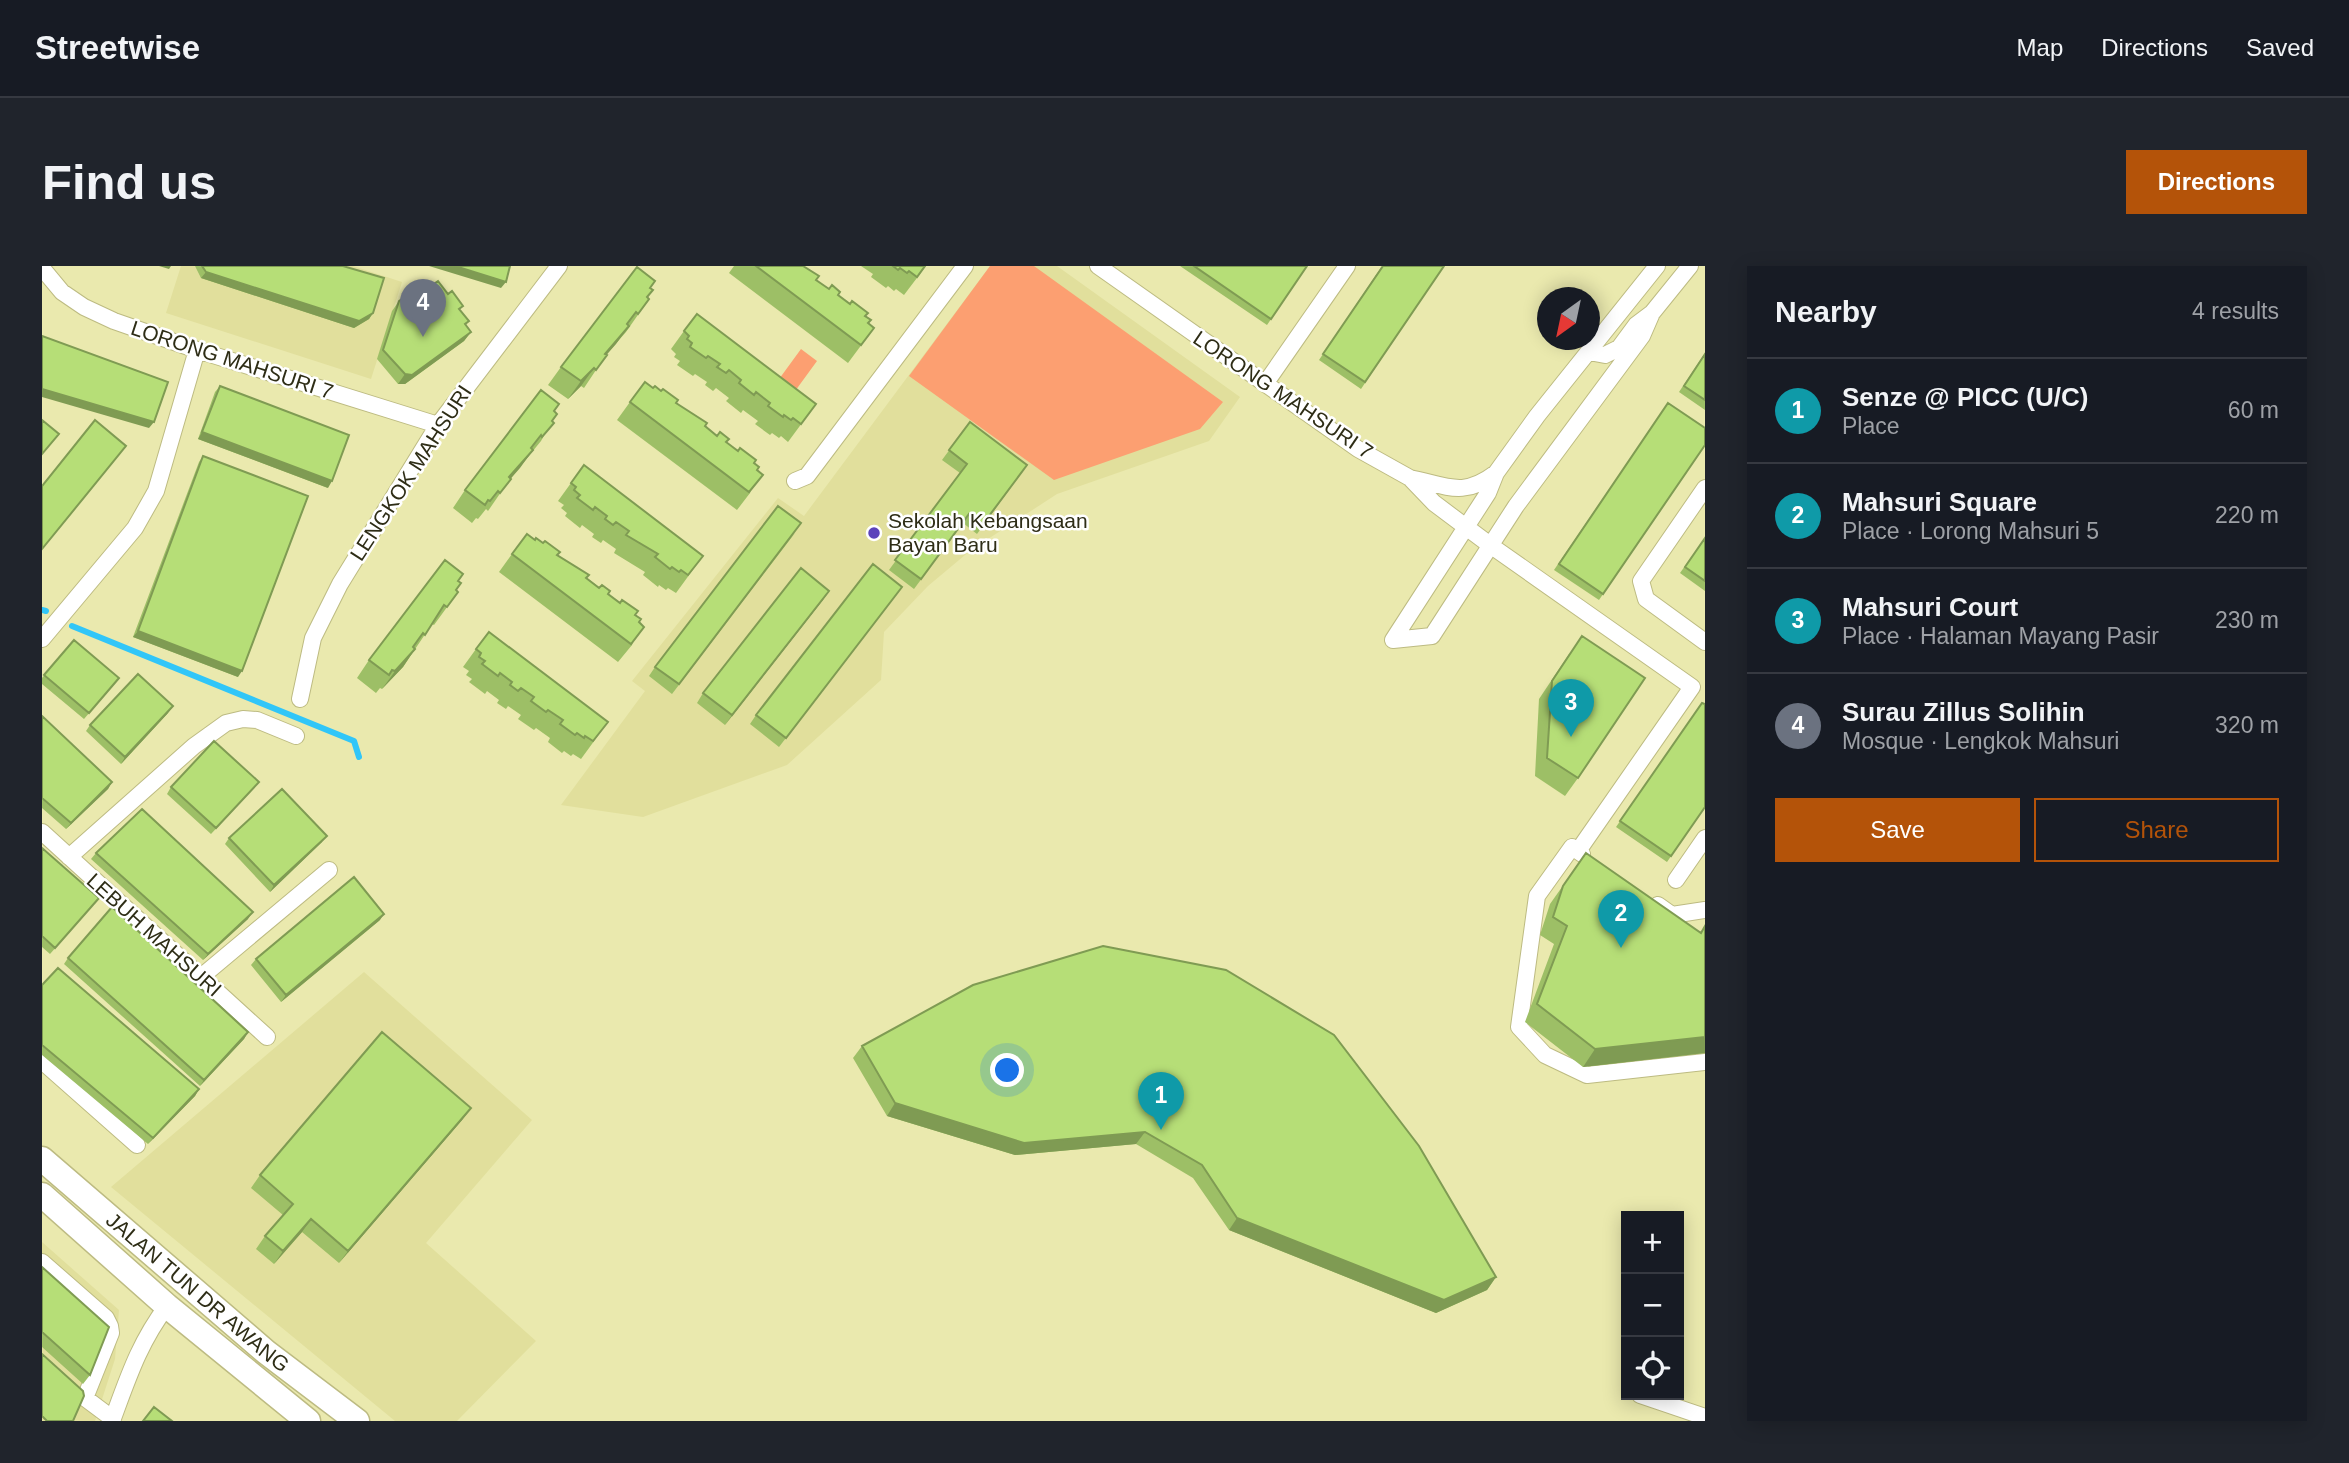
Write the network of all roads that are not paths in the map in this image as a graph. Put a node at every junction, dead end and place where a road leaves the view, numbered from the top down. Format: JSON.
{"nodes":[{"id":1,"x":559,"y":266,"type":"edge"},
{"id":2,"x":965,"y":266,"type":"edge"},
{"id":3,"x":1098,"y":266,"type":"edge"},
{"id":4,"x":1347,"y":266,"type":"edge"},
{"id":5,"x":1657,"y":266,"type":"edge"},
{"id":6,"x":1690,"y":266,"type":"edge"},
{"id":7,"x":42,"y":268,"type":"edge"},
{"id":8,"x":1652,"y":313,"type":"junction"},
{"id":9,"x":197,"y":350,"type":"junction"},
{"id":10,"x":1589,"y":352,"type":"junction"},
{"id":11,"x":1265,"y":384,"type":"junction"},
{"id":12,"x":438,"y":425,"type":"junction"},
{"id":13,"x":1496,"y":473,"type":"junction"},
{"id":14,"x":1410,"y":478,"type":"junction"},
{"id":15,"x":795,"y":481,"type":"dead end"},
{"id":16,"x":1705,"y":488,"type":"edge"},
{"id":17,"x":1467,"y":526,"type":"junction"},
{"id":18,"x":1490,"y":545,"type":"junction"},
{"id":19,"x":42,"y":639,"type":"edge"},
{"id":20,"x":1705,"y":642,"type":"edge"},
{"id":21,"x":300,"y":699,"type":"dead end"},
{"id":22,"x":296,"y":736,"type":"dead end"},
{"id":23,"x":42,"y":832,"type":"edge"},
{"id":24,"x":1702,"y":848,"type":"edge"},
{"id":25,"x":1578,"y":851,"type":"junction"},
{"id":26,"x":69,"y":857,"type":"junction"},
{"id":27,"x":1599,"y":866,"type":"edge"},
{"id":28,"x":329,"y":870,"type":"dead end"},
{"id":29,"x":1676,"y":880,"type":"dead end"},
{"id":30,"x":1641,"y":894,"type":"edge"},
{"id":31,"x":1705,"y":910,"type":"edge"},
{"id":32,"x":201,"y":977,"type":"junction"},
{"id":33,"x":267,"y":1037,"type":"dead end"},
{"id":34,"x":42,"y":1061,"type":"edge"},
{"id":35,"x":1705,"y":1062,"type":"edge"},
{"id":36,"x":137,"y":1145,"type":"dead end"},
{"id":37,"x":42,"y":1158,"type":"edge"},
{"id":38,"x":42,"y":1195,"type":"edge"},
{"id":39,"x":42,"y":1262,"type":"edge"},
{"id":40,"x":167,"y":1306,"type":"junction"},
{"id":41,"x":1655,"y":1400,"type":"edge"},
{"id":42,"x":1705,"y":1417,"type":"edge"},
{"id":43,"x":113,"y":1420,"type":"edge"},
{"id":44,"x":308,"y":1421,"type":"edge"},
{"id":45,"x":357,"y":1421,"type":"edge"}],
"edges":[{"from":1,"to":12,"type":"street","name":"LENGKOK MAHSURI"},
{"from":2,"to":15,"type":"street"},
{"from":3,"to":11,"type":"street","name":"LORONG MAHSURI 7"},
{"from":4,"to":11,"type":"street"},
{"from":5,"to":10,"type":"street"},
{"from":6,"to":8,"type":"street"},
{"from":7,"to":9,"type":"street","name":"LORONG MAHSURI 7"},
{"from":8,"to":10,"type":"street"},
{"from":8,"to":18,"type":"street"},
{"from":9,"to":12,"type":"street","name":"LORONG MAHSURI 7"},
{"from":9,"to":19,"type":"street"},
{"from":10,"to":13,"type":"street"},
{"from":11,"to":14,"type":"street","name":"LORONG MAHSURI 7"},
{"from":12,"to":21,"type":"street","name":"LENGKOK MAHSURI"},
{"from":13,"to":14,"type":"street"},
{"from":13,"to":17,"type":"street"},
{"from":14,"to":17,"type":"street","name":"LORONG MAHSURI 7"},
{"from":16,"to":20,"type":"street"},
{"from":17,"to":18,"type":"street","name":"LORONG MAHSURI 7"},
{"from":17,"to":18,"type":"street"},
{"from":18,"to":25,"type":"street","name":"LORONG MAHSURI 7"},
{"from":22,"to":26,"type":"street"},
{"from":23,"to":26,"type":"street","name":"LEBUH MAHSURI"},
{"from":24,"to":29,"type":"street"},
{"from":25,"to":27,"type":"street"},
{"from":25,"to":35,"type":"street"},
{"from":26,"to":32,"type":"street","name":"LEBUH MAHSURI"},
{"from":28,"to":32,"type":"street"},
{"from":30,"to":31,"type":"street"},
{"from":32,"to":33,"type":"street","name":"LEBUH MAHSURI"},
{"from":34,"to":36,"type":"street"},
{"from":37,"to":45,"type":"main road","name":"JALAN TUN DR AWANG"},
{"from":38,"to":40,"type":"main road","name":"JALAN TUN DR AWANG"},
{"from":39,"to":43,"type":"street"},
{"from":40,"to":43,"type":"street"},
{"from":40,"to":44,"type":"main road","name":"JALAN TUN DR AWANG"},
{"from":41,"to":42,"type":"street"}]}
